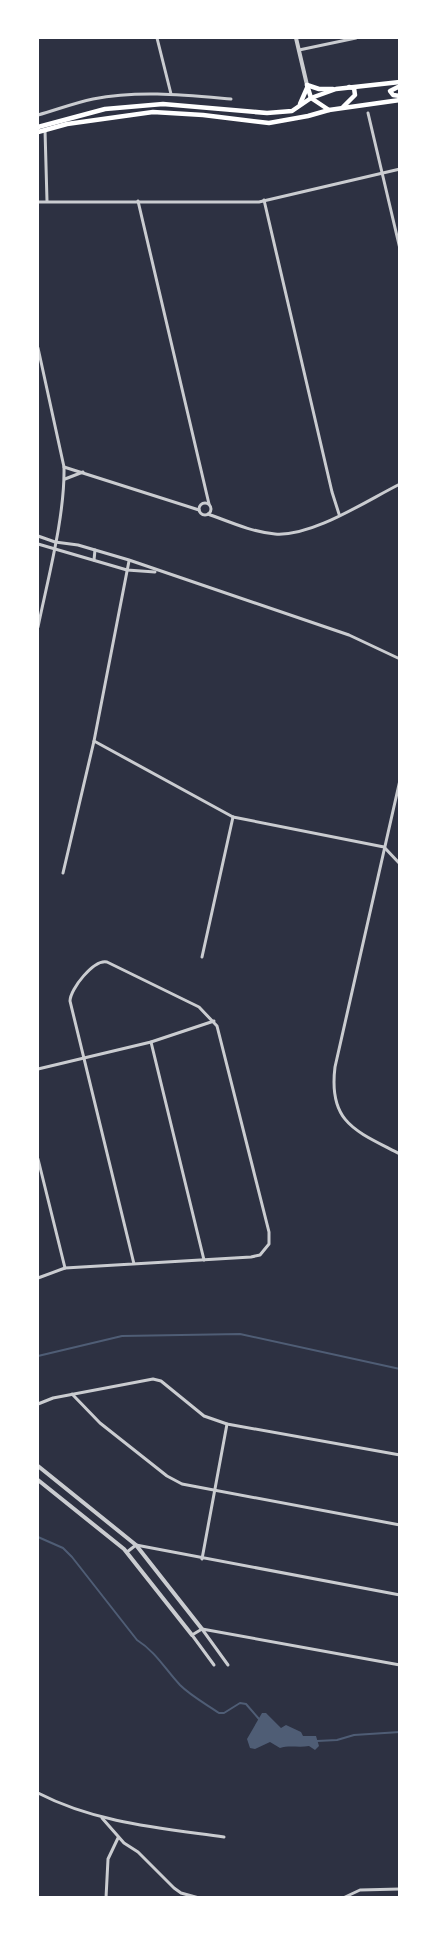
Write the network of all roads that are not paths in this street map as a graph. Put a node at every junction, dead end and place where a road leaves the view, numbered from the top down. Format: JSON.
{"nodes":[{"id":1,"x":158,"y":38,"type":"edge"},
{"id":2,"x":296,"y":38,"type":"edge"},
{"id":3,"x":356,"y":38,"type":"edge"},
{"id":4,"x":299,"y":50,"type":"junction"},
{"id":5,"x":400,"y":82,"type":"edge"},
{"id":6,"x":307,"y":84,"type":"junction"},
{"id":7,"x":400,"y":86,"type":"edge"},
{"id":8,"x":345,"y":87,"type":"junction"},
{"id":9,"x":336,"y":89,"type":"junction"},
{"id":10,"x":171,"y":94,"type":"junction"},
{"id":11,"x":311,"y":98,"type":"junction"},
{"id":12,"x":400,"y":98,"type":"edge"},
{"id":13,"x":231,"y":99,"type":"dead end"},
{"id":14,"x":299,"y":106,"type":"junction"},
{"id":15,"x":341,"y":108,"type":"junction"},
{"id":16,"x":328,"y":110,"type":"junction"},
{"id":17,"x":368,"y":113,"type":"dead end"},
{"id":18,"x":38,"y":115,"type":"edge"},
{"id":19,"x":38,"y":127,"type":"edge"},
{"id":20,"x":45,"y":130,"type":"junction"},
{"id":21,"x":38,"y":132,"type":"edge"},
{"id":22,"x":400,"y":169,"type":"edge"},
{"id":23,"x":382,"y":173,"type":"junction"},
{"id":24,"x":264,"y":200,"type":"junction"},
{"id":25,"x":47,"y":201,"type":"junction"},
{"id":26,"x":138,"y":201,"type":"junction"},
{"id":27,"x":38,"y":202,"type":"edge"},
{"id":28,"x":400,"y":249,"type":"edge"},
{"id":29,"x":38,"y":348,"type":"edge"},
{"id":30,"x":64,"y":467,"type":"junction"},
{"id":31,"x":84,"y":471,"type":"junction"},
{"id":32,"x":65,"y":479,"type":"junction"},
{"id":33,"x":400,"y":484,"type":"edge"},
{"id":34,"x":209,"y":504,"type":"junction"},
{"id":35,"x":199,"y":510,"type":"junction"},
{"id":36,"x":208,"y":514,"type":"junction"},
{"id":37,"x":339,"y":514,"type":"junction"},
{"id":38,"x":38,"y":536,"type":"edge"},
{"id":39,"x":55,"y":542,"type":"junction"},
{"id":40,"x":38,"y":544,"type":"edge"},
{"id":41,"x":53,"y":550,"type":"junction"},
{"id":42,"x":95,"y":550,"type":"junction"},
{"id":43,"x":94,"y":560,"type":"junction"},
{"id":44,"x":129,"y":560,"type":"junction"},
{"id":45,"x":127,"y":570,"type":"junction"},
{"id":46,"x":161,"y":572,"type":"junction"},
{"id":47,"x":38,"y":627,"type":"edge"},
{"id":48,"x":400,"y":659,"type":"edge"},
{"id":49,"x":94,"y":741,"type":"junction"},
{"id":50,"x":400,"y":780,"type":"edge"},
{"id":51,"x":233,"y":817,"type":"junction"},
{"id":52,"x":384,"y":847,"type":"junction"},
{"id":53,"x":400,"y":864,"type":"edge"},
{"id":54,"x":63,"y":873,"type":"dead end"},
{"id":55,"x":202,"y":957,"type":"dead end"},
{"id":56,"x":214,"y":1022,"type":"junction"},
{"id":57,"x":151,"y":1042,"type":"junction"},
{"id":58,"x":84,"y":1058,"type":"junction"},
{"id":59,"x":38,"y":1069,"type":"edge"},
{"id":60,"x":400,"y":1154,"type":"edge"},
{"id":61,"x":38,"y":1160,"type":"edge"},
{"id":62,"x":204,"y":1260,"type":"junction"},
{"id":63,"x":134,"y":1264,"type":"junction"},
{"id":64,"x":65,"y":1268,"type":"junction"},
{"id":65,"x":38,"y":1278,"type":"edge"},
{"id":66,"x":72,"y":1394,"type":"junction"},
{"id":67,"x":38,"y":1404,"type":"edge"},
{"id":68,"x":227,"y":1424,"type":"junction"},
{"id":69,"x":400,"y":1455,"type":"edge"},
{"id":70,"x":38,"y":1466,"type":"edge"},
{"id":71,"x":38,"y":1480,"type":"edge"},
{"id":72,"x":215,"y":1491,"type":"junction"},
{"id":73,"x":400,"y":1525,"type":"edge"},
{"id":74,"x":136,"y":1545,"type":"junction"},
{"id":75,"x":127,"y":1552,"type":"junction"},
{"id":76,"x":202,"y":1559,"type":"junction"},
{"id":77,"x":400,"y":1596,"type":"edge"},
{"id":78,"x":202,"y":1629,"type":"junction"},
{"id":79,"x":192,"y":1635,"type":"junction"},
{"id":80,"x":228,"y":1665,"type":"dead end"},
{"id":81,"x":400,"y":1665,"type":"edge"},
{"id":82,"x":214,"y":1666,"type":"dead end"},
{"id":83,"x":38,"y":1793,"type":"edge"},
{"id":84,"x":102,"y":1818,"type":"junction"},
{"id":85,"x":224,"y":1837,"type":"dead end"},
{"id":86,"x":118,"y":1838,"type":"junction"},
{"id":87,"x":400,"y":1889,"type":"edge"},
{"id":88,"x":106,"y":1898,"type":"edge"},
{"id":89,"x":199,"y":1898,"type":"edge"},
{"id":90,"x":343,"y":1898,"type":"edge"}],
"edges":[{"from":1,"to":10,"type":"street"},
{"from":2,"to":4,"type":"street"},
{"from":3,"to":4,"type":"street"},
{"from":4,"to":6,"type":"street"},
{"from":5,"to":8,"type":"main road"},
{"from":6,"to":9,"type":"main road"},
{"from":6,"to":11,"type":"main road"},
{"from":6,"to":14,"type":"main road"},
{"from":7,"to":12,"type":"main road"},
{"from":8,"to":9,"type":"main road"},
{"from":8,"to":15,"type":"main road"},
{"from":9,"to":11,"type":"main road"},
{"from":10,"to":13,"type":"street"},
{"from":10,"to":18,"type":"street"},
{"from":11,"to":14,"type":"main road"},
{"from":11,"to":16,"type":"main road"},
{"from":12,"to":15,"type":"main road"},
{"from":14,"to":19,"type":"main road"},
{"from":15,"to":16,"type":"main road"},
{"from":16,"to":20,"type":"main road"},
{"from":17,"to":23,"type":"street"},
{"from":20,"to":21,"type":"main road"},
{"from":20,"to":25,"type":"street"},
{"from":22,"to":23,"type":"street"},
{"from":23,"to":24,"type":"street"},
{"from":23,"to":28,"type":"street"},
{"from":24,"to":26,"type":"street"},
{"from":24,"to":37,"type":"street"},
{"from":25,"to":26,"type":"street"},
{"from":25,"to":27,"type":"street"},
{"from":26,"to":34,"type":"street"},
{"from":29,"to":30,"type":"street"},
{"from":30,"to":31,"type":"street"},
{"from":30,"to":32,"type":"street"},
{"from":31,"to":32,"type":"street"},
{"from":31,"to":35,"type":"street"},
{"from":32,"to":39,"type":"street"},
{"from":33,"to":37,"type":"street"},
{"from":34,"to":35,"type":"street"},
{"from":34,"to":36,"type":"street"},
{"from":35,"to":36,"type":"street"},
{"from":36,"to":37,"type":"street"},
{"from":38,"to":39,"type":"street"},
{"from":39,"to":41,"type":"street"},
{"from":39,"to":42,"type":"street"},
{"from":40,"to":41,"type":"street"},
{"from":41,"to":43,"type":"street"},
{"from":41,"to":47,"type":"street"},
{"from":42,"to":43,"type":"street"},
{"from":42,"to":44,"type":"street"},
{"from":43,"to":45,"type":"street"},
{"from":44,"to":45,"type":"street"},
{"from":44,"to":46,"type":"street"},
{"from":45,"to":46,"type":"street"},
{"from":45,"to":49,"type":"street"},
{"from":46,"to":48,"type":"street"},
{"from":49,"to":51,"type":"street"},
{"from":49,"to":54,"type":"street"},
{"from":50,"to":52,"type":"street"},
{"from":51,"to":52,"type":"street"},
{"from":51,"to":55,"type":"street"},
{"from":52,"to":53,"type":"street"},
{"from":52,"to":60,"type":"street"},
{"from":56,"to":57,"type":"street"},
{"from":56,"to":58,"type":"street"},
{"from":56,"to":62,"type":"street"},
{"from":57,"to":58,"type":"street"},
{"from":57,"to":62,"type":"street"},
{"from":58,"to":59,"type":"street"},
{"from":58,"to":63,"type":"street"},
{"from":61,"to":64,"type":"street"},
{"from":62,"to":63,"type":"street"},
{"from":63,"to":64,"type":"street"},
{"from":64,"to":65,"type":"street"},
{"from":66,"to":67,"type":"street"},
{"from":66,"to":68,"type":"street"},
{"from":66,"to":72,"type":"street"},
{"from":68,"to":69,"type":"street"},
{"from":68,"to":72,"type":"street"},
{"from":70,"to":74,"type":"street"},
{"from":71,"to":75,"type":"street"},
{"from":72,"to":73,"type":"street"},
{"from":72,"to":76,"type":"street"},
{"from":74,"to":75,"type":"street"},
{"from":74,"to":76,"type":"street"},
{"from":74,"to":78,"type":"street"},
{"from":75,"to":79,"type":"street"},
{"from":76,"to":77,"type":"street"},
{"from":78,"to":79,"type":"street"},
{"from":78,"to":80,"type":"street"},
{"from":78,"to":81,"type":"street"},
{"from":79,"to":82,"type":"street"},
{"from":83,"to":84,"type":"street"},
{"from":84,"to":85,"type":"street"},
{"from":84,"to":86,"type":"street"},
{"from":86,"to":88,"type":"street"},
{"from":86,"to":89,"type":"street"},
{"from":87,"to":90,"type":"street"}]}
